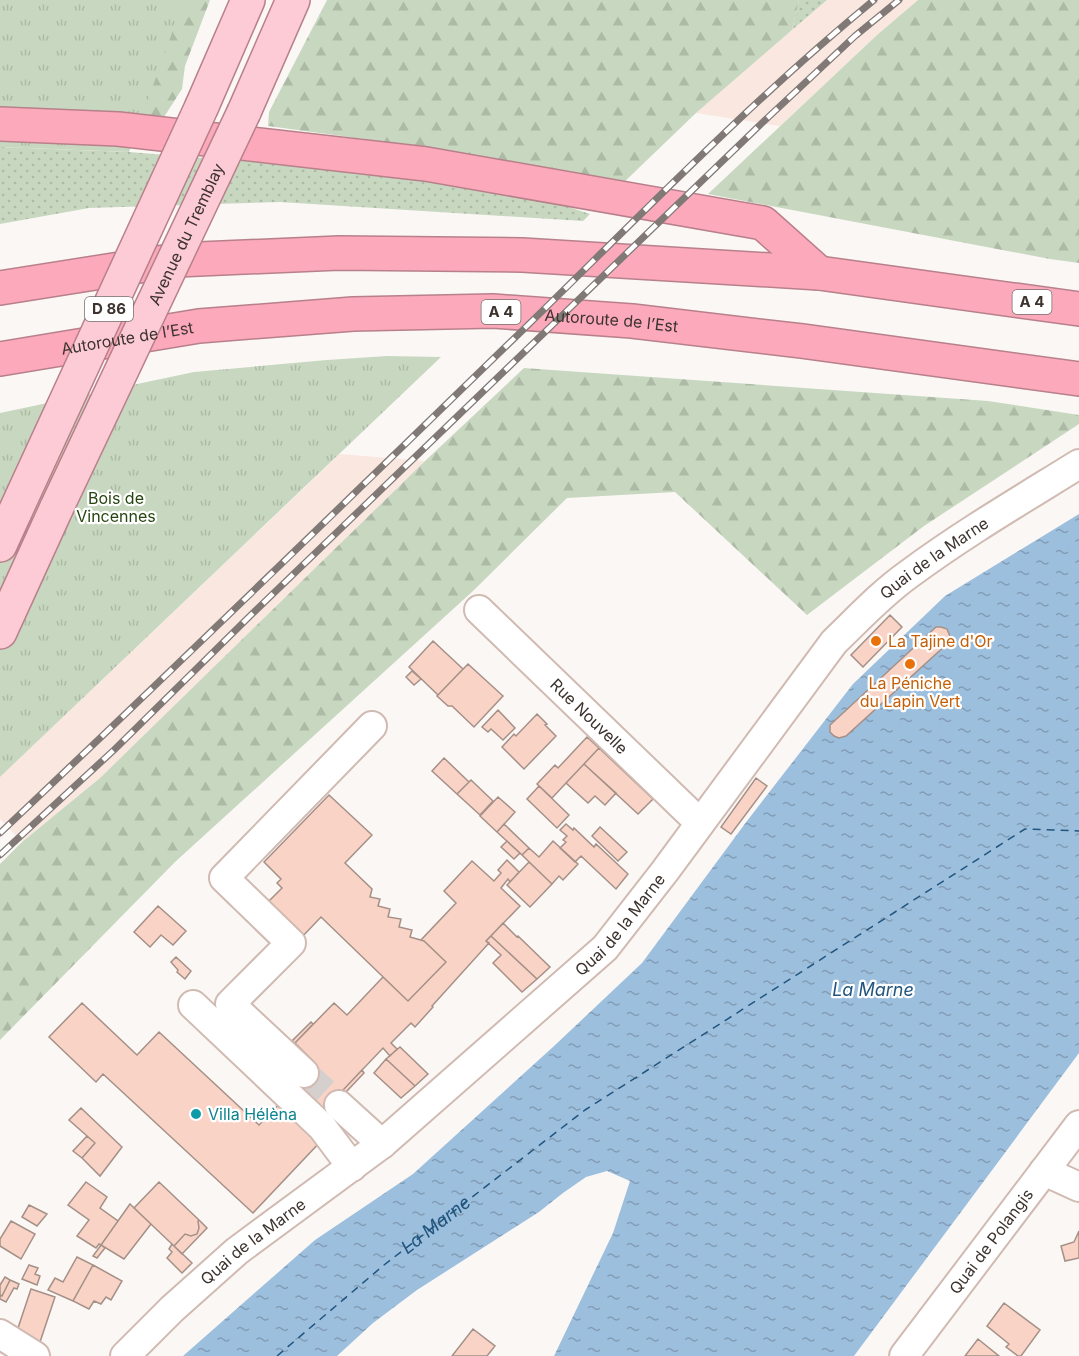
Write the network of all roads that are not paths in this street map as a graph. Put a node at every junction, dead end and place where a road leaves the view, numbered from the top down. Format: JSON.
{"nodes":[{"id":1,"x":248,"y":0,"type":"edge"},
{"id":2,"x":293,"y":0,"type":"edge"},
{"id":3,"x":0,"y":124,"type":"edge"},
{"id":4,"x":819,"y":273,"type":"junction"},
{"id":5,"x":0,"y":288,"type":"edge"},
{"id":6,"x":1079,"y":309,"type":"edge"},
{"id":7,"x":0,"y":359,"type":"edge"},
{"id":8,"x":1079,"y":379,"type":"edge"},
{"id":9,"x":1079,"y":464,"type":"edge"},
{"id":10,"x":0,"y":545,"type":"edge"},
{"id":11,"x":479,"y":610,"type":"dead end"},
{"id":12,"x":0,"y":632,"type":"edge"},
{"id":13,"x":372,"y":726,"type":"dead end"},
{"id":14,"x":700,"y":823,"type":"junction"},
{"id":15,"x":193,"y":1005,"type":"dead end"},
{"id":16,"x":304,"y":1073,"type":"tunnel mouth"},
{"id":17,"x":339,"y":1105,"type":"tunnel mouth"},
{"id":18,"x":1079,"y":1125,"type":"edge"},
{"id":19,"x":382,"y":1144,"type":"junction"},
{"id":20,"x":352,"y":1167,"type":"junction"},
{"id":21,"x":1044,"y":1171,"type":"junction"},
{"id":22,"x":1079,"y":1187,"type":"edge"},
{"id":23,"x":0,"y":1334,"type":"edge"},
{"id":24,"x":34,"y":1356,"type":"edge"},
{"id":25,"x":125,"y":1356,"type":"edge"},
{"id":26,"x":904,"y":1356,"type":"edge"}],
"edges":[{"from":1,"to":10,"type":"main road","number":"D 86","bridge":true},
{"from":2,"to":12,"type":"main road","name":"Avenue du Tremblay","number":"D 86","bridge":true},
{"from":3,"to":4,"type":"highway"},
{"from":4,"to":5,"type":"highway","number":"A 4"},
{"from":4,"to":6,"type":"highway","number":"A 4"},
{"from":7,"to":8,"type":"highway","name":"Autoroute de l’Est","number":"A 4"},
{"from":9,"to":14,"type":"street","name":"Quai de la Marne"},
{"from":11,"to":14,"type":"street","name":"Rue Nouvelle"},
{"from":13,"to":16,"type":"street"},
{"from":14,"to":19,"type":"street","name":"Quai de la Marne"},
{"from":15,"to":20,"type":"street"},
{"from":17,"to":19,"type":"street"},
{"from":18,"to":21,"type":"street","name":"Quai de Polangis"},
{"from":19,"to":20,"type":"street","name":"Quai de la Marne"},
{"from":20,"to":25,"type":"street","name":"Quai de la Marne"},
{"from":21,"to":22,"type":"street"},
{"from":21,"to":26,"type":"street","name":"Quai de Polangis"},
{"from":23,"to":24,"type":"street"}]}
